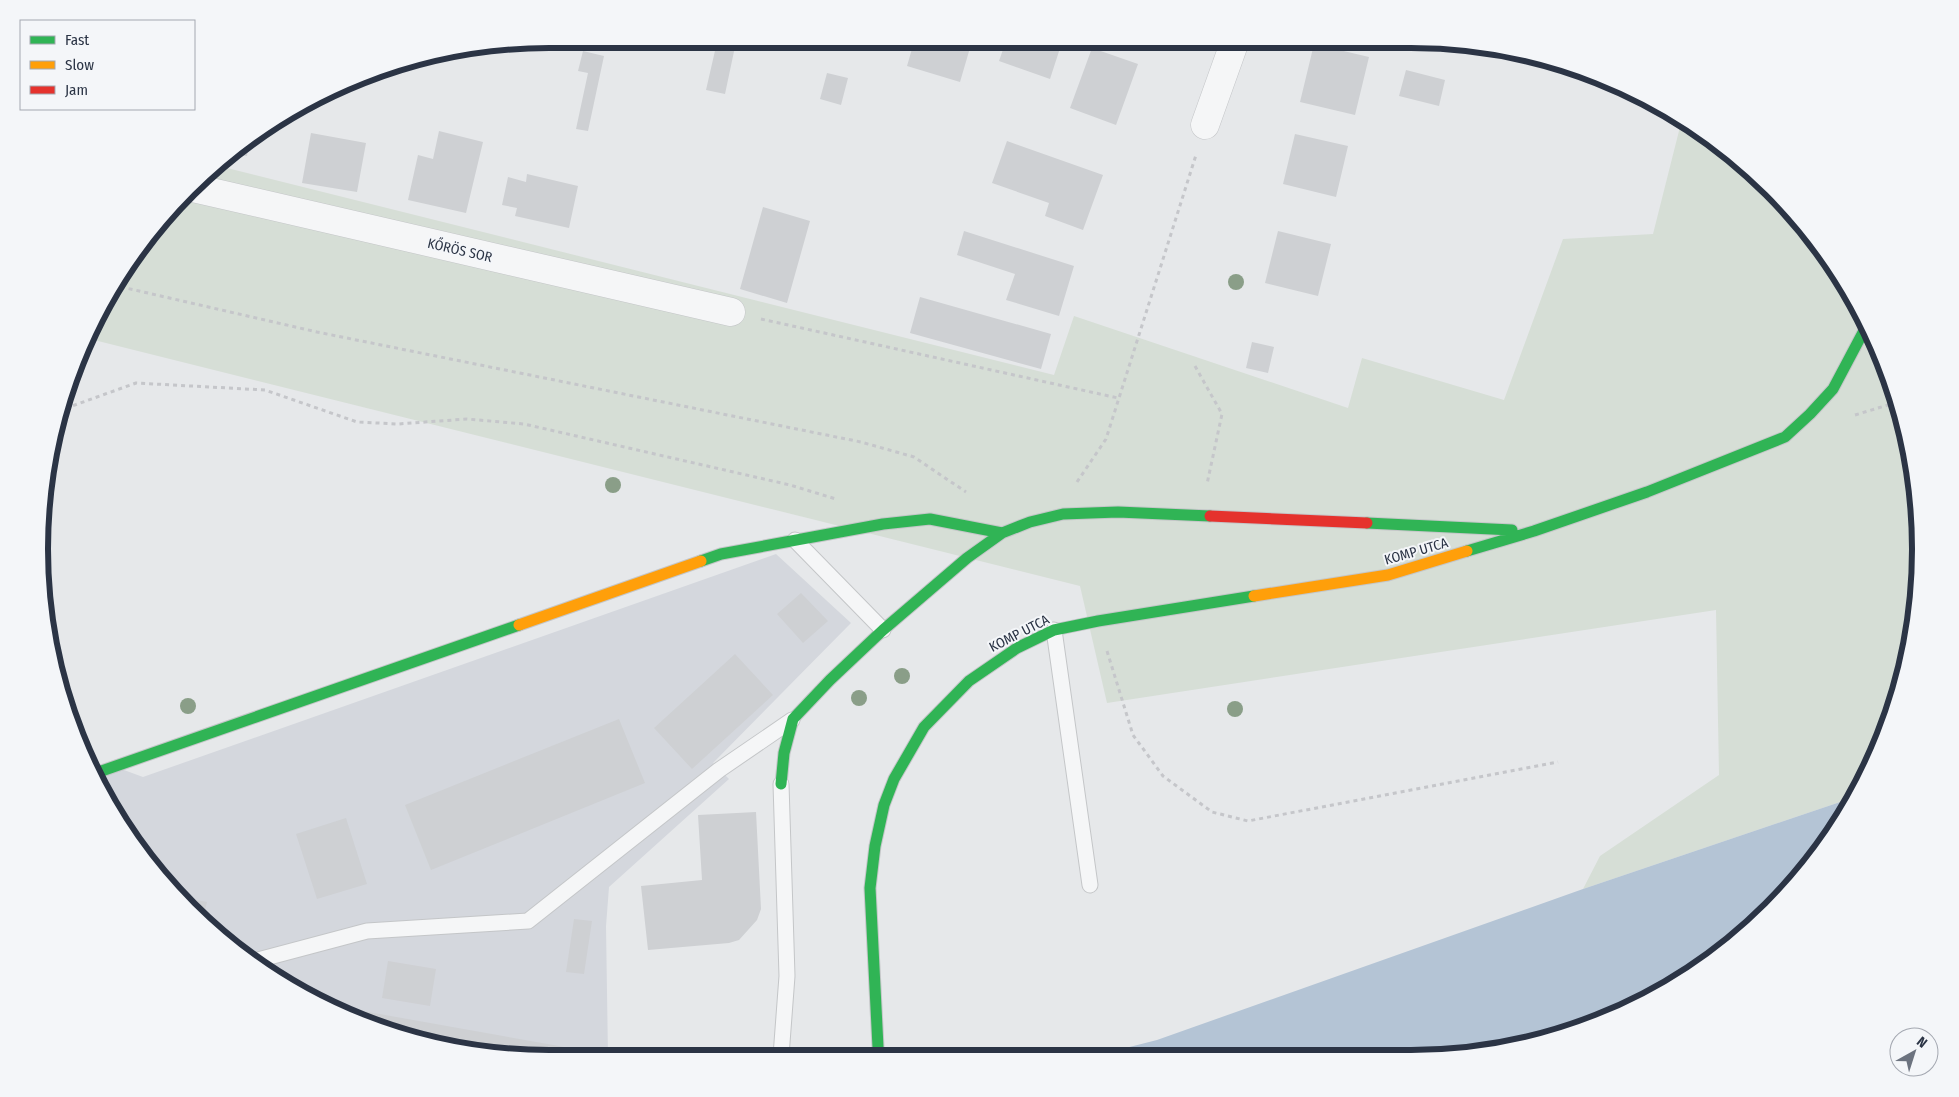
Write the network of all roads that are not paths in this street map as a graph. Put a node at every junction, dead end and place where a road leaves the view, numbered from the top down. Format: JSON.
{"nodes":[{"id":1,"x":1232,"y":48,"type":"edge"},
{"id":2,"x":1205,"y":125,"type":"road end"},
{"id":3,"x":199,"y":189,"type":"edge"},
{"id":4,"x":731,"y":312,"type":"road end"},
{"id":5,"x":1863,"y":334,"type":"edge"},
{"id":6,"x":1534,"y":531,"type":"junction"},
{"id":7,"x":1002,"y":532,"type":"junction"},
{"id":8,"x":795,"y":540,"type":"junction"},
{"id":9,"x":883,"y":630,"type":"junction"},
{"id":10,"x":1054,"y":630,"type":"junction"},
{"id":11,"x":793,"y":719,"type":"junction"},
{"id":12,"x":100,"y":772,"type":"edge"},
{"id":13,"x":781,"y":784,"type":"joint"},
{"id":14,"x":1090,"y":885,"type":"dead end"},
{"id":15,"x":263,"y":960,"type":"edge"},
{"id":16,"x":878,"y":1047,"type":"dead end"},
{"id":17,"x":782,"y":1050,"type":"edge"}],
"edges":[{"from":1,"to":2,"type":"street"},
{"from":3,"to":4,"type":"street","name":"KŐRÖS SOR"},
{"from":5,"to":6,"type":"street","name":"KOMP UTCA"},
{"from":6,"to":7,"type":"street","name":"KOMP UTCA"},
{"from":6,"to":10,"type":"street","name":"KOMP UTCA"},
{"from":7,"to":8,"type":"street"},
{"from":7,"to":9,"type":"street","name":"KOMP UTCA"},
{"from":8,"to":9,"type":"lane"},
{"from":8,"to":12,"type":"street"},
{"from":9,"to":11,"type":"street","name":"KOMP UTCA"},
{"from":10,"to":14,"type":"lane"},
{"from":10,"to":16,"type":"street","name":"KOMP UTCA"},
{"from":11,"to":13,"type":"street","name":"KOMP UTCA"},
{"from":11,"to":15,"type":"lane"},
{"from":13,"to":17,"type":"lane"}]}
